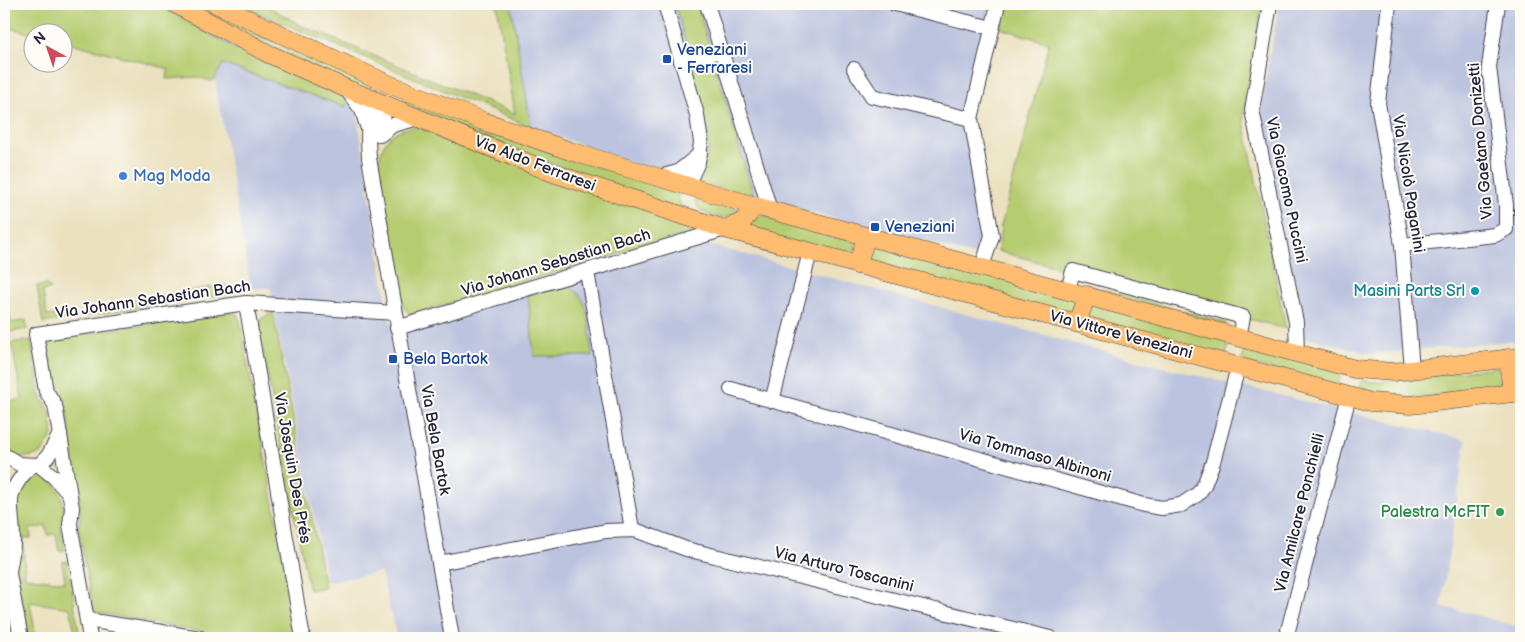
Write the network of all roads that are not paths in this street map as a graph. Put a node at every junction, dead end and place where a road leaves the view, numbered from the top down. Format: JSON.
{"nodes":[{"id":1,"x":175,"y":4,"type":"edge"},
{"id":2,"x":216,"y":4,"type":"edge"},
{"id":3,"x":665,"y":4,"type":"edge"},
{"id":4,"x":707,"y":4,"type":"edge"},
{"id":5,"x":895,"y":4,"type":"edge"},
{"id":6,"x":998,"y":4,"type":"edge"},
{"id":7,"x":1270,"y":4,"type":"edge"},
{"id":8,"x":1389,"y":4,"type":"edge"},
{"id":9,"x":1498,"y":4,"type":"edge"},
{"id":10,"x":992,"y":28,"type":"junction"},
{"id":11,"x":721,"y":50,"type":"junction"},
{"id":12,"x":681,"y":61,"type":"junction"},
{"id":13,"x":854,"y":68,"type":"dead end"},
{"id":14,"x":386,"y":83,"type":"junction"},
{"id":15,"x":345,"y":88,"type":"junction"},
{"id":16,"x":379,"y":102,"type":"junction"},
{"id":17,"x":420,"y":118,"type":"junction"},
{"id":18,"x":971,"y":119,"type":"junction"},
{"id":19,"x":374,"y":130,"type":"junction"},
{"id":20,"x":700,"y":153,"type":"junction"},
{"id":21,"x":659,"y":178,"type":"junction"},
{"id":22,"x":689,"y":187,"type":"junction"},
{"id":23,"x":762,"y":208,"type":"junction"},
{"id":24,"x":694,"y":219,"type":"junction"},
{"id":25,"x":725,"y":229,"type":"junction"},
{"id":26,"x":867,"y":236,"type":"junction"},
{"id":27,"x":1402,"y":245,"type":"junction"},
{"id":28,"x":810,"y":252,"type":"junction"},
{"id":29,"x":857,"y":264,"type":"junction"},
{"id":30,"x":982,"y":267,"type":"junction"},
{"id":31,"x":587,"y":272,"type":"junction"},
{"id":32,"x":1068,"y":290,"type":"junction"},
{"id":33,"x":1086,"y":295,"type":"junction"},
{"id":34,"x":246,"y":303,"type":"junction"},
{"id":35,"x":395,"y":313,"type":"junction"},
{"id":36,"x":1077,"y":323,"type":"junction"},
{"id":37,"x":397,"y":328,"type":"junction"},
{"id":38,"x":1239,"y":337,"type":"junction"},
{"id":39,"x":1297,"y":353,"type":"junction"},
{"id":40,"x":1515,"y":358,"type":"edge"},
{"id":41,"x":1235,"y":366,"type":"junction"},
{"id":42,"x":1355,"y":369,"type":"junction"},
{"id":43,"x":1412,"y":370,"type":"junction"},
{"id":44,"x":731,"y":389,"type":"dead end"},
{"id":45,"x":1517,"y":393,"type":"edge"},
{"id":46,"x":1348,"y":396,"type":"junction"},
{"id":47,"x":772,"y":401,"type":"junction"},
{"id":48,"x":60,"y":434,"type":"junction"},
{"id":49,"x":4,"y":455,"type":"edge"},
{"id":50,"x":64,"y":461,"type":"junction"},
{"id":51,"x":35,"y":466,"type":"junction"},
{"id":52,"x":70,"y":494,"type":"junction"},
{"id":53,"x":632,"y":529,"type":"junction"},
{"id":54,"x":4,"y":544,"type":"edge"},
{"id":55,"x":439,"y":563,"type":"junction"},
{"id":56,"x":9,"y":572,"type":"junction"},
{"id":57,"x":87,"y":620,"type":"junction"},
{"id":58,"x":21,"y":638,"type":"edge"},
{"id":59,"x":90,"y":638,"type":"edge"},
{"id":60,"x":200,"y":638,"type":"edge"},
{"id":61,"x":303,"y":638,"type":"edge"},
{"id":62,"x":452,"y":638,"type":"edge"},
{"id":63,"x":1050,"y":638,"type":"edge"},
{"id":64,"x":1286,"y":638,"type":"edge"}],
"edges":[{"from":1,"to":15,"type":"main road","name":"Via Aldo Ferraresi"},
{"from":2,"to":14,"type":"main road","name":"Via Aldo Ferraresi"},
{"from":3,"to":12,"type":"street"},
{"from":4,"to":11,"type":"street"},
{"from":5,"to":10,"type":"street"},
{"from":6,"to":10,"type":"street"},
{"from":7,"to":39,"type":"street","name":"Via Giacomo Puccini"},
{"from":8,"to":27,"type":"street","name":"Via Nicolò Paganini"},
{"from":9,"to":27,"type":"street","name":"Via Gaetano Donizetti"},
{"from":10,"to":18,"type":"street"},
{"from":11,"to":12,"type":"street"},
{"from":11,"to":23,"type":"street"},
{"from":12,"to":20,"type":"street"},
{"from":13,"to":18,"type":"street"},
{"from":14,"to":16,"type":"main road"},
{"from":14,"to":21,"type":"main road","name":"Via Aldo Ferraresi"},
{"from":15,"to":16,"type":"main road","name":"Via Aldo Ferraresi"},
{"from":15,"to":19,"type":"street","name":"Via Bela Bartok"},
{"from":16,"to":17,"type":"main road","name":"Via Aldo Ferraresi"},
{"from":16,"to":19,"type":"street","name":"Via Bela Bartok"},
{"from":17,"to":19,"type":"street"},
{"from":17,"to":24,"type":"main road","name":"Via Aldo Ferraresi"},
{"from":18,"to":30,"type":"street"},
{"from":19,"to":35,"type":"street","name":"Via Bela Bartok"},
{"from":20,"to":21,"type":"street"},
{"from":20,"to":22,"type":"street"},
{"from":21,"to":22,"type":"main road","name":"Via Aldo Ferraresi"},
{"from":22,"to":23,"type":"main road","name":"Via Vittore Veneziani"},
{"from":22,"to":24,"type":"main road"},
{"from":23,"to":25,"type":"main road"},
{"from":23,"to":26,"type":"main road","name":"Via Vittore Veneziani"},
{"from":24,"to":25,"type":"main road","name":"Via Vittore Veneziani"},
{"from":25,"to":28,"type":"main road","name":"Via Vittore Veneziani"},
{"from":25,"to":31,"type":"street","name":"Via Johann Sebastian Bach"},
{"from":26,"to":29,"type":"main road"},
{"from":26,"to":30,"type":"main road","name":"Via Vittore Veneziani"},
{"from":27,"to":43,"type":"street","name":"Via Nicolò Paganini"},
{"from":28,"to":29,"type":"main road","name":"Via Vittore Veneziani"},
{"from":28,"to":47,"type":"street"},
{"from":29,"to":36,"type":"main road","name":"Via Vittore Veneziani"},
{"from":30,"to":32,"type":"main road","name":"Via Vittore Veneziani"},
{"from":31,"to":37,"type":"street","name":"Via Johann Sebastian Bach"},
{"from":31,"to":53,"type":"street"},
{"from":32,"to":33,"type":"main road","name":"Via Vittore Veneziani"},
{"from":32,"to":38,"type":"street"},
{"from":33,"to":36,"type":"main road"},
{"from":33,"to":38,"type":"main road","name":"Via Vittore Veneziani"},
{"from":34,"to":35,"type":"street","name":"Via Johann Sebastian Bach"},
{"from":34,"to":48,"type":"street","name":"Via Johann Sebastian Bach"},
{"from":34,"to":61,"type":"street","name":"Via Josquin Des Prés"},
{"from":35,"to":37,"type":"street","name":"Via Bela Bartok"},
{"from":36,"to":41,"type":"main road","name":"Via Vittore Veneziani"},
{"from":37,"to":55,"type":"street","name":"Via Bela Bartok"},
{"from":38,"to":39,"type":"main road","name":"Via Vittore Veneziani"},
{"from":38,"to":41,"type":"main road"},
{"from":39,"to":42,"type":"main road","name":"Via Vittore Veneziani"},
{"from":40,"to":43,"type":"main road","name":"Via Vittore Veneziani"},
{"from":40,"to":45,"type":"main road"},
{"from":41,"to":46,"type":"main road","name":"Via Vittore Veneziani"},
{"from":41,"to":47,"type":"street","name":"Via Tommaso Albinoni"},
{"from":42,"to":43,"type":"main road","name":"Via Vittore Veneziani"},
{"from":42,"to":46,"type":"main road"},
{"from":44,"to":47,"type":"street","name":"Via Tommaso Albinoni"},
{"from":45,"to":46,"type":"main road","name":"Via Vittore Veneziani"},
{"from":46,"to":64,"type":"street","name":"Via Amilcare Ponchielli"},
{"from":48,"to":50,"type":"street"},
{"from":48,"to":51,"type":"street"},
{"from":49,"to":51,"type":"street"},
{"from":50,"to":51,"type":"street"},
{"from":50,"to":52,"type":"street"},
{"from":51,"to":52,"type":"street"},
{"from":51,"to":56,"type":"street"},
{"from":52,"to":57,"type":"street"},
{"from":53,"to":55,"type":"street","name":"Via Arturo Toscanini"},
{"from":53,"to":63,"type":"street","name":"Via Arturo Toscanini"},
{"from":54,"to":56,"type":"street"},
{"from":55,"to":62,"type":"street","name":"Via Bela Bartok"},
{"from":56,"to":58,"type":"street"},
{"from":57,"to":59,"type":"street"},
{"from":57,"to":60,"type":"street"}]}
